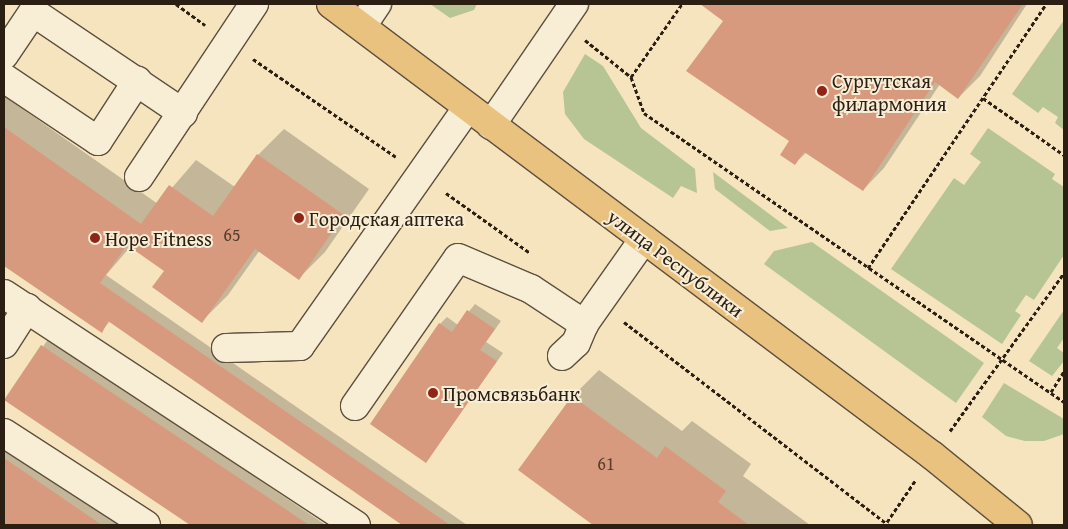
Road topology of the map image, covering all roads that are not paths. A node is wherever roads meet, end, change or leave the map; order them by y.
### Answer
1 (254, 4) edge
2 (331, 4) edge
3 (377, 4) edge
4 (568, 12) edge
5 (362, 26) junction
6 (4, 55) edge
7 (4, 78) edge
8 (137, 81) junction
9 (468, 108) junction
10 (183, 113) junction
11 (491, 125) junction
12 (139, 178) dead end
13 (644, 239) junction
14 (4, 294) edge
15 (27, 308) junction
16 (584, 324) junction
17 (4, 344) edge
18 (226, 348) dead end
19 (562, 356) dead end
20 (355, 406) dead end
21 (4, 434) edge
22 (146, 525) edge
23 (356, 525) edge
24 (1018, 525) edge

1 - 10 street
2 - 5 main road, улица Республики
3 - 5 street
4 - 11 street
5 - 9 main road, улица Республики
6 - 8 street
7 - 8 street
8 - 10 street
9 - 11 main road, улица Республики
9 - 18 street
10 - 12 street
11 - 13 main road, улица Республики
13 - 16 street
13 - 24 main road, улица Республики
14 - 15 street
15 - 17 street
15 - 23 street
16 - 19 street
16 - 20 street
21 - 22 street

